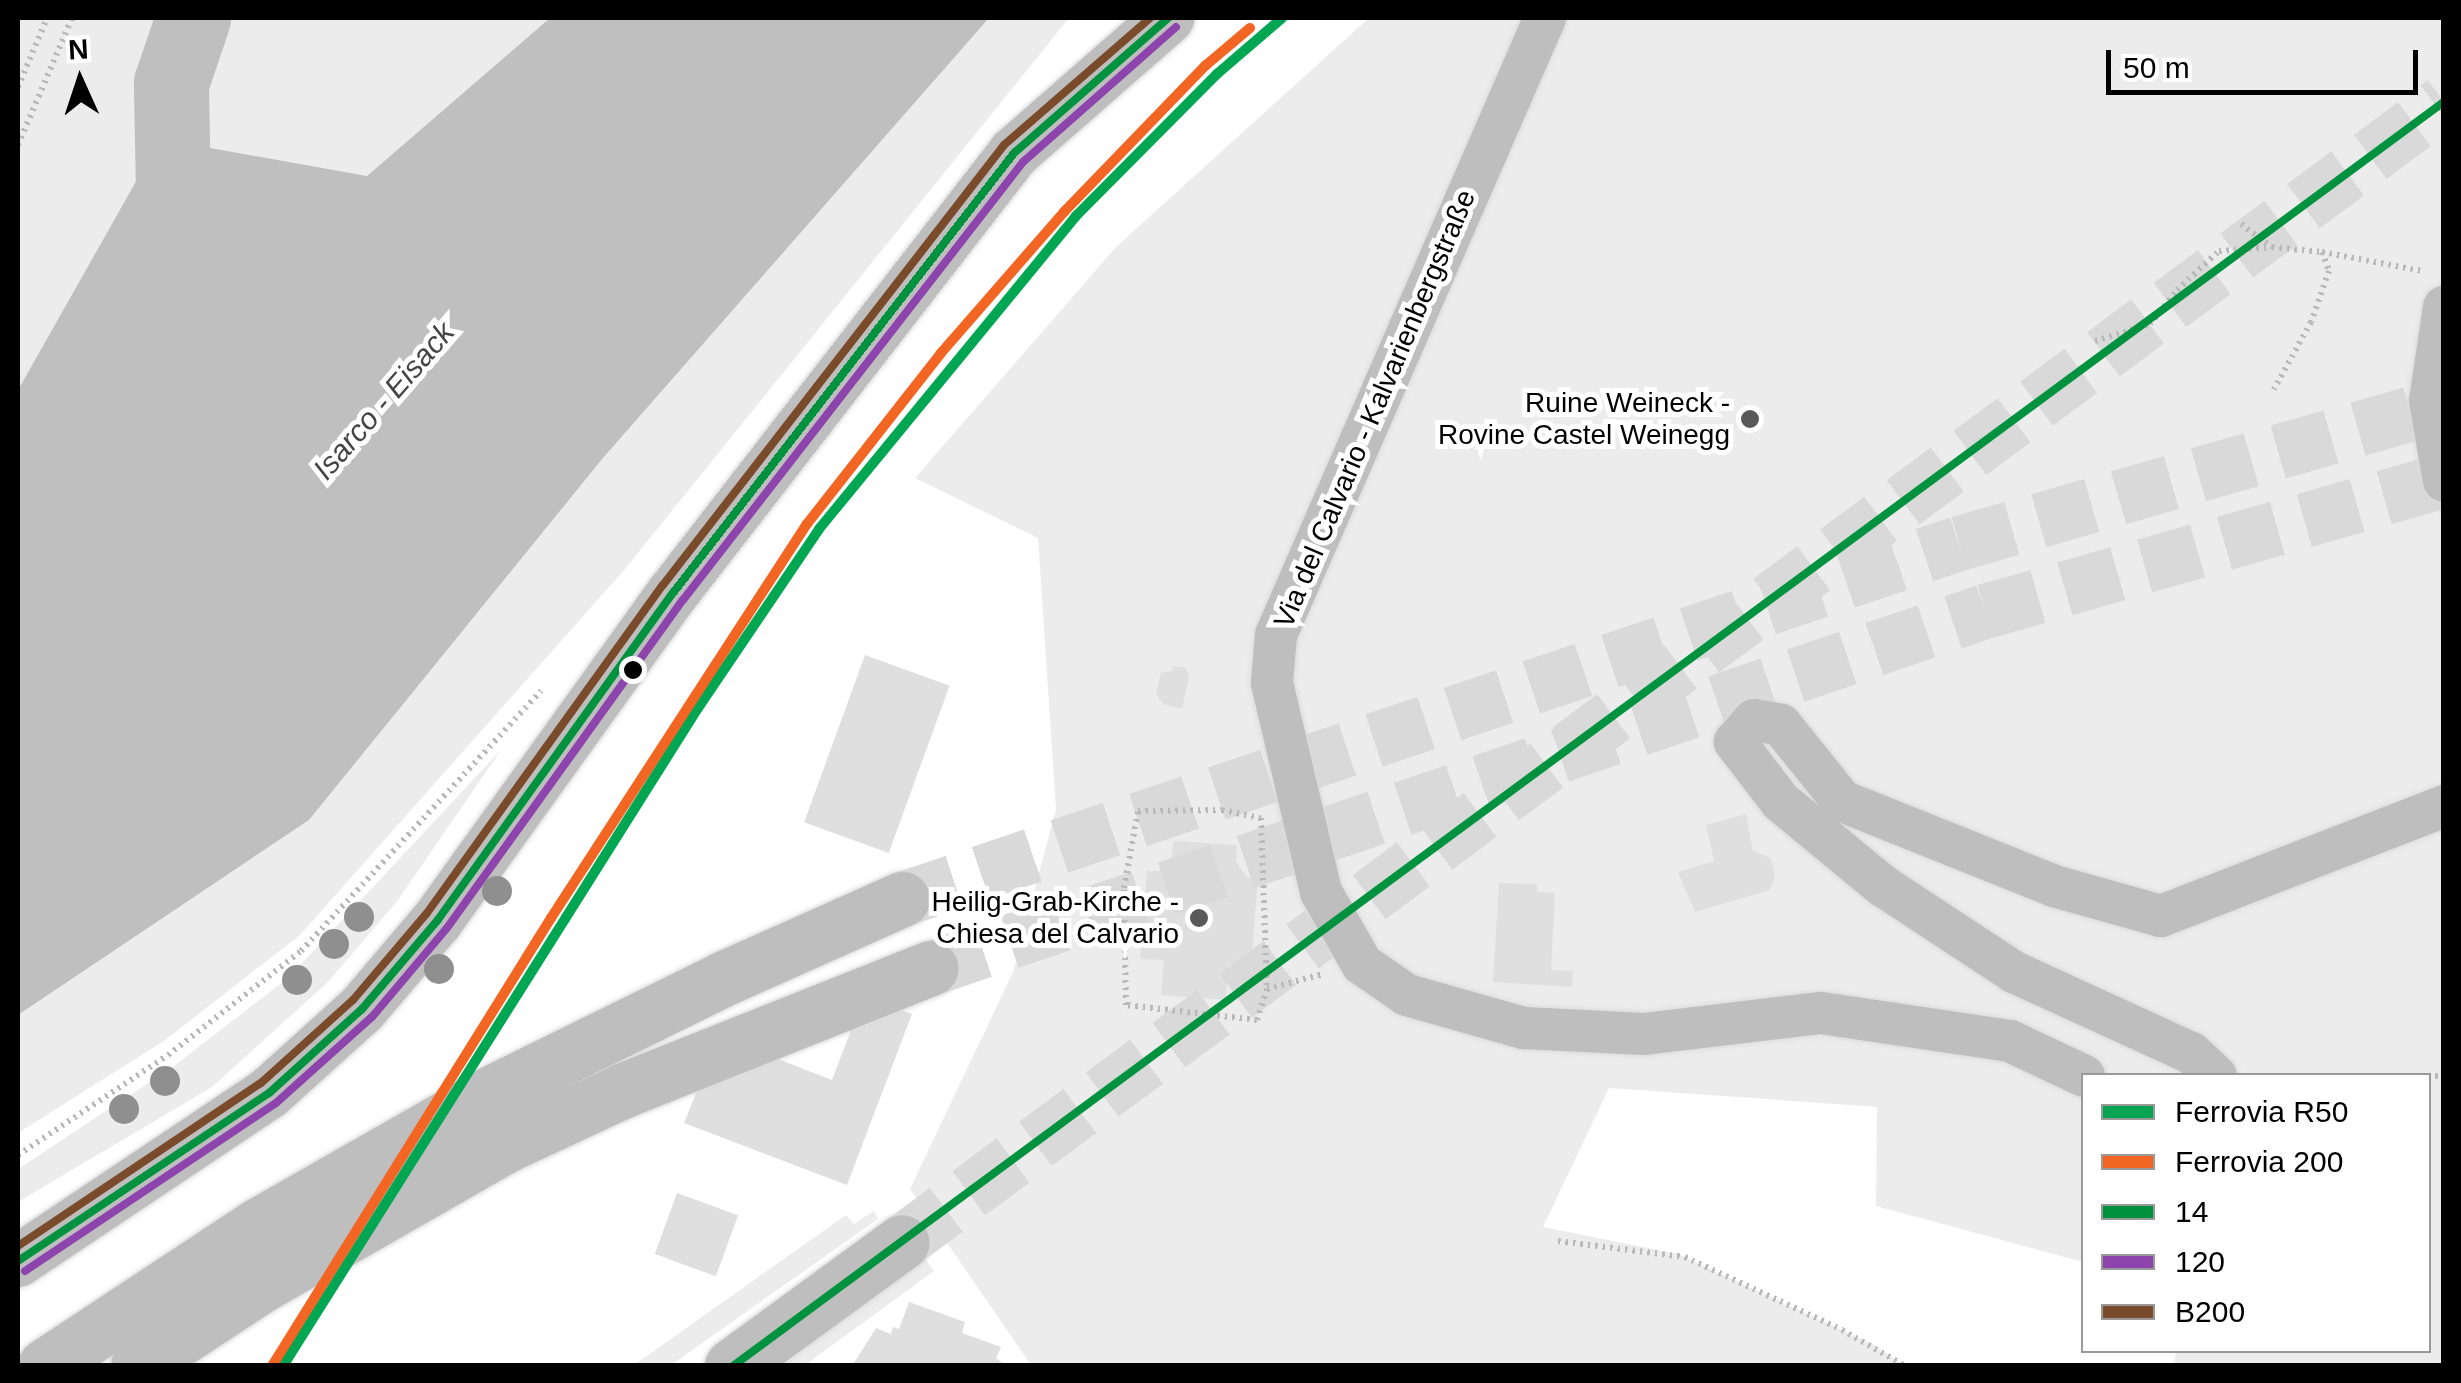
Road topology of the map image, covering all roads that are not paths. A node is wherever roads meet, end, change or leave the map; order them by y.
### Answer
1 (1168, 18) edge
2 (1545, 18) edge
3 (2435, 290) edge
4 (2444, 481) edge
5 (2444, 806) edge
6 (902, 899) tunnel mouth
7 (930, 968) tunnel mouth
8 (2213, 1073) edge
9 (2081, 1075) edge
10 (902, 1242) tunnel mouth
11 (18, 1261) edge
12 (45, 1366) edge
13 (138, 1366) edge
14 (732, 1366) edge

1 - 11 street
2 - 9 street, Via del Calvario - Kalvarienbergstraße
3 - 4 street
5 - 8 street
6 - 12 main road
7 - 13 main road
10 - 14 main road

